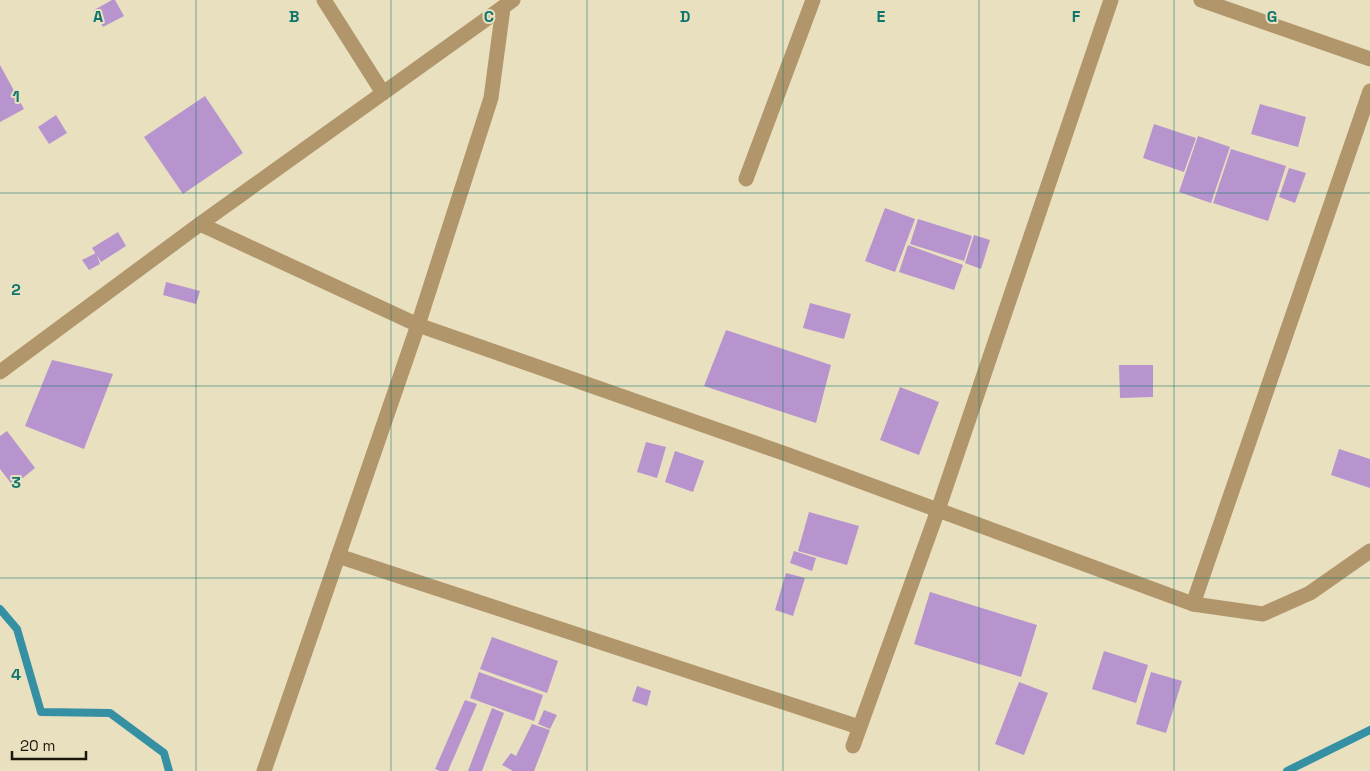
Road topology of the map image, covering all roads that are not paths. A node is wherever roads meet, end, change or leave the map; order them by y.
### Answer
1 (324, 0) edge
2 (813, 0) edge
3 (1111, 0) edge
4 (1201, 0) edge
5 (508, 4) edge
6 (1370, 59) edge
7 (1370, 91) edge
8 (383, 94) junction
9 (746, 179) dead end
10 (200, 224) junction
11 (418, 325) junction
12 (0, 372) edge
13 (938, 510) junction
14 (1370, 551) edge
15 (338, 556) junction
16 (1193, 604) junction
17 (859, 727) junction
18 (852, 746) dead end
19 (264, 771) edge

1 - 8 street
2 - 9 street
3 - 13 street
4 - 6 street
5 - 8 street
5 - 11 street
7 - 16 street
8 - 10 street
10 - 11 street
10 - 12 street
11 - 13 street
11 - 15 street
13 - 16 street
13 - 17 street
14 - 16 street
15 - 17 street
15 - 19 street
17 - 18 street

